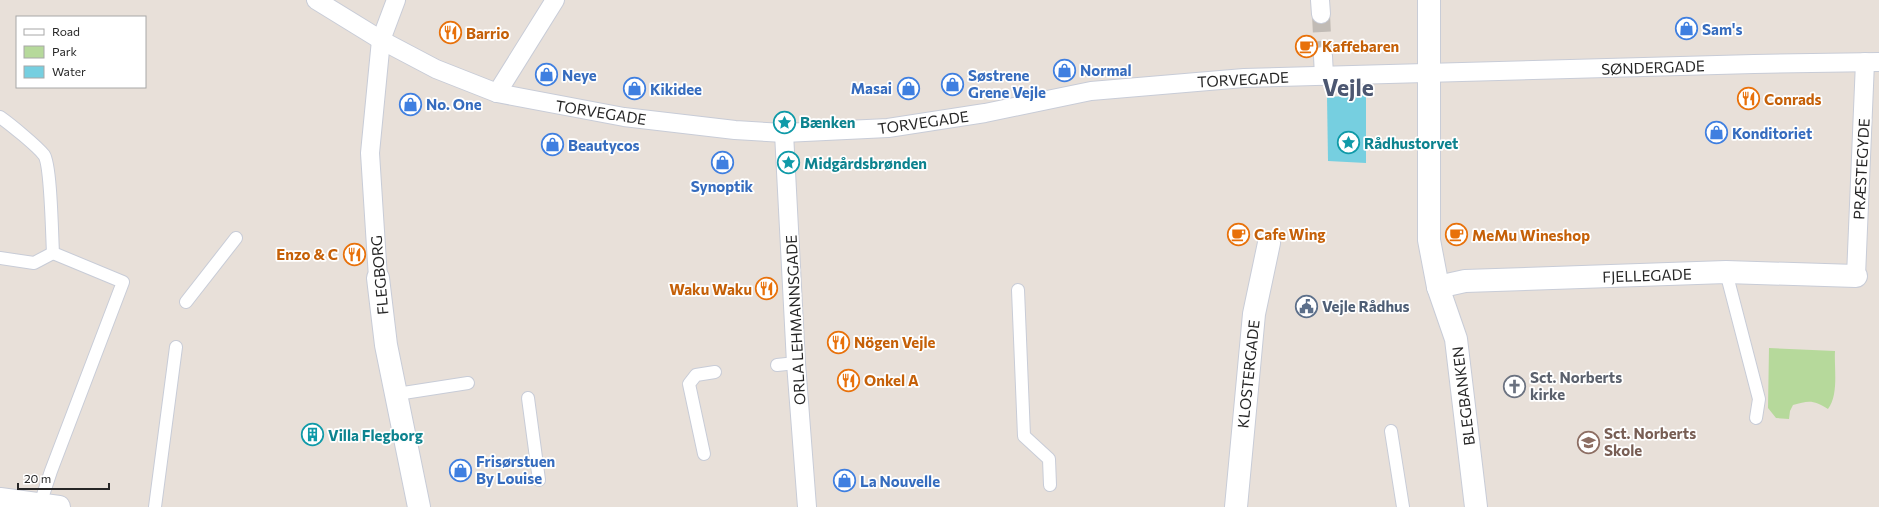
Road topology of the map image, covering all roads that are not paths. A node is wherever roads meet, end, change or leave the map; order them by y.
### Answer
1 (316, 0) edge
2 (396, 0) edge
3 (554, 0) edge
4 (1429, 0) edge
5 (381, 40) junction
6 (1323, 56) tunnel mouth
7 (1872, 62) edge
8 (1428, 74) junction
9 (1324, 76) junction
10 (498, 93) junction
11 (0, 116) edge
12 (784, 134) junction
13 (236, 238) dead end
14 (1269, 243) dead end
15 (53, 253) junction
16 (0, 258) edge
17 (1726, 272) junction
18 (1860, 276) joint
19 (378, 278) joint
20 (1438, 288) junction
21 (1018, 290) dead end
22 (186, 302) dead end
23 (176, 347) dead end
24 (796, 363) junction
25 (777, 365) dead end
26 (715, 372) dead end
27 (468, 383) dead end
28 (397, 394) junction
29 (528, 398) dead end
30 (1756, 418) dead end
31 (1391, 431) dead end
32 (704, 454) dead end
33 (539, 480) dead end
34 (1050, 485) dead end
35 (0, 498) edge
36 (50, 506) edge
37 (154, 507) edge
38 (419, 507) edge
39 (807, 507) edge
40 (1236, 507) edge
41 (1404, 507) edge
42 (1476, 507) edge

1 - 5 street, TORVEGADE
2 - 5 street, FLEGBORG
3 - 10 street
4 - 8 street
5 - 10 street, TORVEGADE
5 - 19 street, FLEGBORG
6 - 9 street
7 - 8 street, SØNDERGADE
7 - 18 street, PRÆSTEGYDE
8 - 9 street, TORVEGADE
8 - 20 street
9 - 12 street, TORVEGADE
10 - 12 street, TORVEGADE
11 - 15 lane
12 - 24 street, ORLA LEHMANNSGADE
13 - 22 lane
14 - 40 street, KLOSTERGADE
15 - 16 lane
15 - 36 lane
17 - 18 street, FJELLEGADE
17 - 20 street, FJELLEGADE
17 - 30 lane
19 - 28 street, FLEGBORG
20 - 42 street, BLEGBANKEN
21 - 34 lane
23 - 37 lane
24 - 25 lane
24 - 39 street, ORLA LEHMANNSGADE
26 - 32 lane
27 - 28 lane
28 - 38 street, FLEGBORG
29 - 33 lane
31 - 41 lane
35 - 36 street

